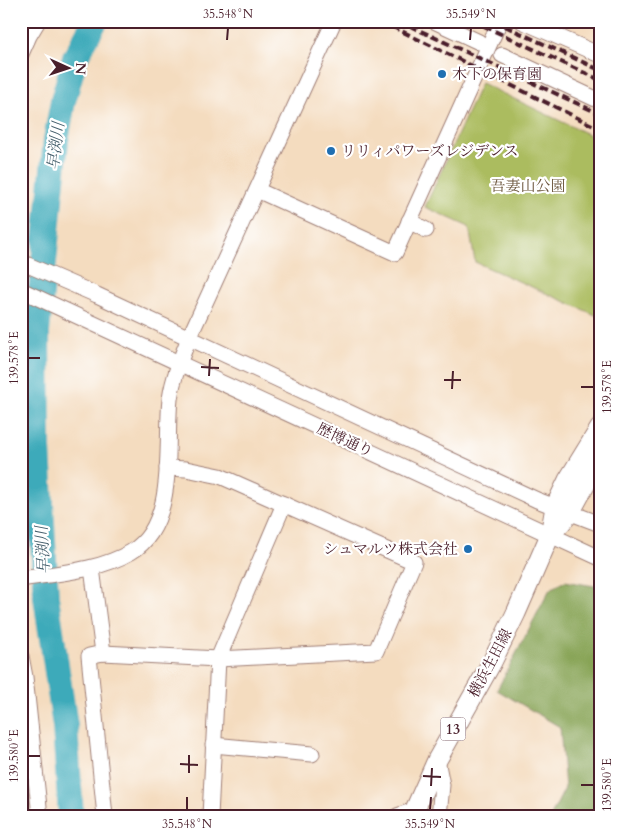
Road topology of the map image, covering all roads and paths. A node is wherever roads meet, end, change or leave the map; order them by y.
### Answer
1 (38, 21) edge
2 (334, 21) edge
3 (434, 21) edge
4 (500, 21) edge
5 (522, 21) edge
6 (479, 42) dead end
7 (21, 54) edge
8 (600, 55) edge
9 (502, 56) dead end
10 (600, 101) edge
11 (257, 190) junction
12 (409, 222) junction
13 (426, 230) dead end
14 (21, 262) edge
15 (21, 290) edge
16 (189, 338) junction
17 (179, 363) junction
18 (600, 428) edge
19 (600, 458) edge
20 (166, 468) junction
21 (284, 504) junction
22 (562, 510) junction
23 (600, 524) edge
24 (550, 534) junction
25 (600, 558) edge
26 (92, 568) junction
27 (21, 579) edge
28 (103, 653) junction
29 (21, 658) edge
30 (218, 659) junction
31 (213, 745) junction
32 (312, 754) dead end
33 (437, 760) junction
34 (408, 814) edge
35 (40, 816) edge
36 (105, 816) edge
37 (210, 816) edge
38 (439, 816) edge

1 - 7 street
2 - 11 street
3 - 6 street
4 - 12 street
5 - 8 street
9 - 10 street
11 - 12 street
11 - 16 street
12 - 13 street
14 - 16 street, 歴博通り
15 - 17 street, 歴博通り
16 - 17 street
16 - 22 street, 歴博通り
17 - 20 street
17 - 24 street, 歴博通り
18 - 22 main road, 横浜生田線 / 13
19 - 22 main road, 横浜生田線 / 13
20 - 21 street
20 - 26 street
21 - 30 street
21 - 30 street
22 - 23 street, 歴博通り
22 - 24 main road, 横浜生田線 / 13
24 - 25 street, 歴博通り
24 - 33 main road, 横浜生田線 / 13
26 - 27 street
26 - 28 street
28 - 30 street
28 - 36 street
29 - 35 street
30 - 31 street
31 - 32 street
31 - 37 street
33 - 34 main road, 横浜生田線 / 13
33 - 38 street

